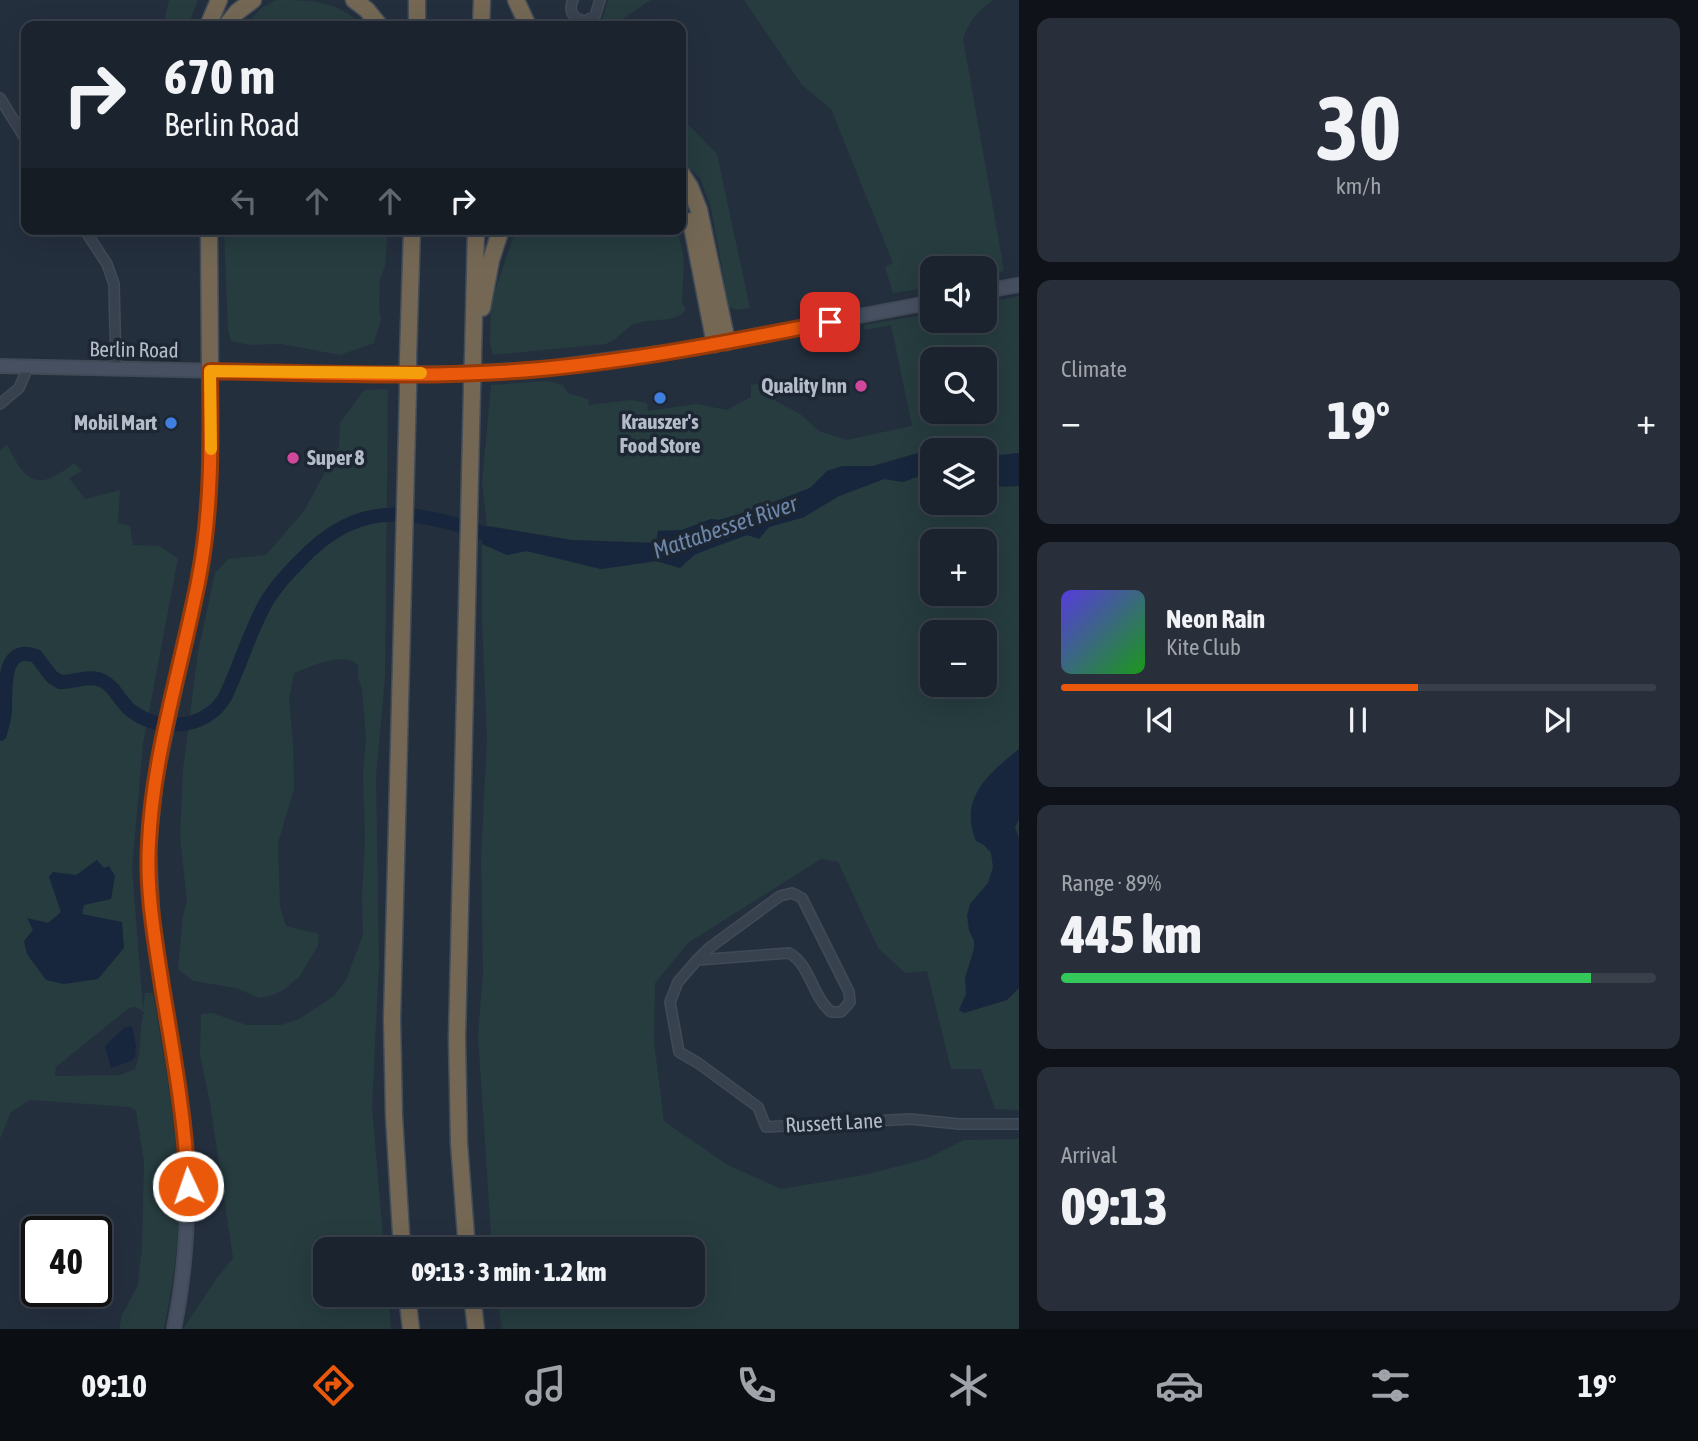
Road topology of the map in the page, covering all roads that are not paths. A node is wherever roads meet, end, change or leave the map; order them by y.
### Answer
1 (219, 0) edge
2 (253, 0) edge
3 (354, 0) edge
4 (417, 0) edge
5 (482, 0) edge
6 (516, 0) edge
7 (573, 0) edge
8 (600, 0) edge
9 (210, 21) edge
10 (230, 21) edge
11 (376, 21) edge
12 (416, 21) edge
13 (481, 21) edge
14 (526, 21) edge
15 (0, 98) edge
16 (21, 132) edge
17 (686, 181) edge
18 (686, 206) edge
19 (88, 235) edge
20 (209, 235) edge
21 (404, 235) edge
22 (412, 235) edge
23 (476, 235) edge
24 (500, 235) edge
25 (1019, 285) edge
26 (997, 289) edge
27 (410, 290) junction
28 (920, 305) edge
29 (721, 343) junction
30 (473, 352) junction
31 (0, 366) edge
32 (28, 367) junction
33 (116, 369) junction
34 (210, 371) junction
35 (0, 404) edge
36 (698, 960) junction
37 (1019, 1124) edge
38 (401, 1237) edge
39 (466, 1237) edge
40 (408, 1307) edge
41 (474, 1307) edge
42 (174, 1329) edge
43 (411, 1329) edge
44 (477, 1329) edge

1 - 9 highway
2 - 10 highway
3 - 11 highway
4 - 12 highway
5 - 13 highway
6 - 14 highway
7 - 8 street
15 - 16 street
17 - 29 highway
18 - 29 highway
19 - 33 street
20 - 34 highway
21 - 27 highway
22 - 27 highway
23 - 30 highway
24 - 30 highway
25 - 26 street
27 - 38 highway, bridge
28 - 29 street, Berlin Road
29 - 34 street, Berlin Road
30 - 39 highway, bridge
31 - 32 street, Berlin Road
32 - 33 street, Berlin Road
32 - 35 street
33 - 34 street, Berlin Road
34 - 42 street
36 - 36 street, Russett Lane
36 - 37 street, Russett Lane
40 - 43 highway
41 - 44 highway

